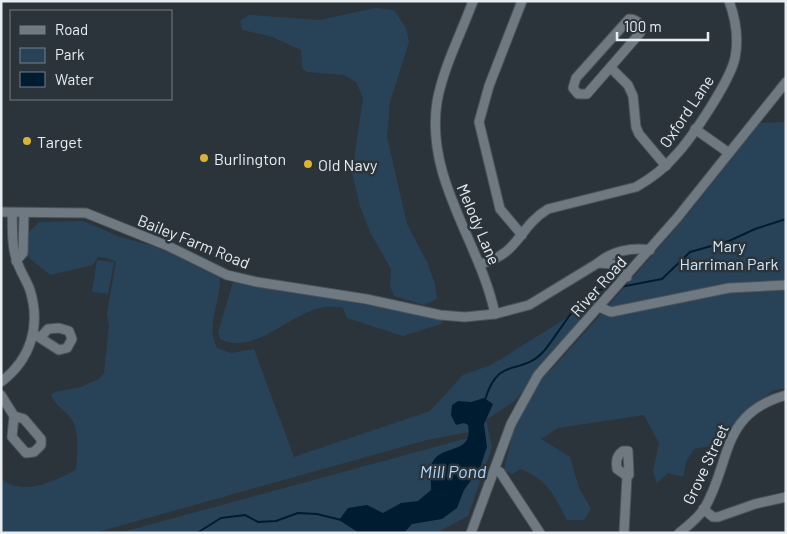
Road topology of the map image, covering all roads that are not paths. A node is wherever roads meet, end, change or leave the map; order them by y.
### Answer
1 (473, 1) edge
2 (522, 1) edge
3 (728, 1) edge
4 (611, 68) junction
5 (786, 82) edge
6 (695, 129) junction
7 (729, 153) junction
8 (666, 166) junction
9 (1, 212) edge
10 (12, 213) junction
11 (24, 213) junction
12 (522, 235) junction
13 (650, 250) junction
14 (16, 262) junction
15 (598, 263) junction
16 (480, 264) junction
17 (627, 277) junction
18 (786, 285) edge
19 (602, 304) junction
20 (495, 314) junction
21 (1, 382) edge
22 (1, 395) edge
23 (786, 395) edge
24 (14, 416) dead end
25 (495, 470) junction
26 (627, 476) dead end
27 (786, 497) edge
28 (703, 510) junction
29 (470, 533) edge
30 (540, 533) edge
31 (624, 533) edge
32 (679, 533) edge

1 - 16 street, Melody Lane
2 - 12 street
3 - 6 street, Oxford Lane
4 - 4 street
4 - 8 street
5 - 7 street, River Road
6 - 7 street
6 - 8 street, Oxford Lane
7 - 13 street, River Road
8 - 12 street, Oxford Lane
9 - 10 street, Bailey Farm Road
10 - 11 street, Bailey Farm Road
10 - 14 street
11 - 14 street
11 - 20 street, Bailey Farm Road
12 - 16 street, Oxford Lane
13 - 15 street
13 - 17 street, River Road
14 - 21 street
15 - 17 street
15 - 20 street
16 - 20 street, Melody Lane
17 - 19 street, River Road
18 - 19 street
19 - 25 street, River Road
22 - 24 street
23 - 28 street, Grove Street
25 - 29 street, River Road
25 - 30 street
26 - 31 street
27 - 28 street
28 - 32 street, Grove Street

